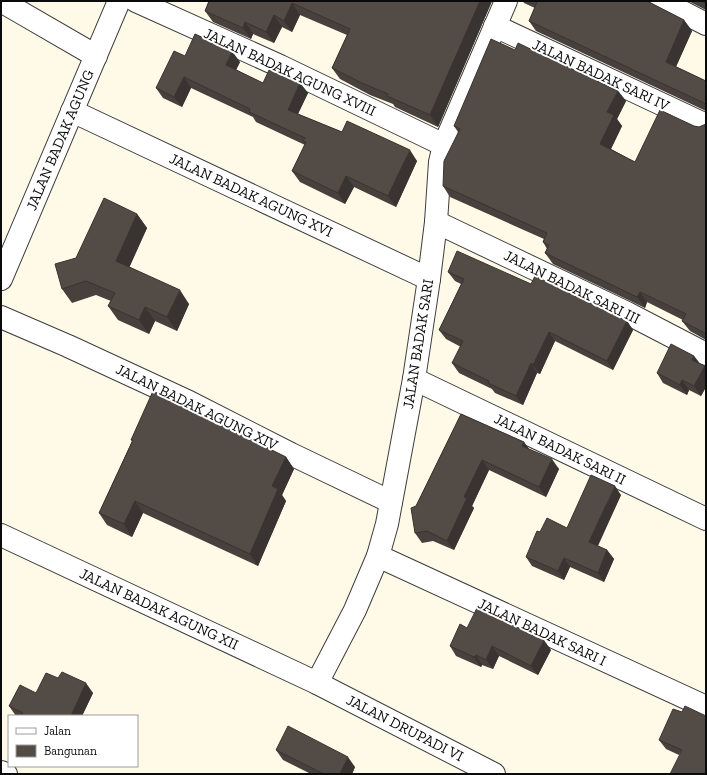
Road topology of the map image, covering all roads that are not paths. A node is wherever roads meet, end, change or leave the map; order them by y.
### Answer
1 (1, 1) edge
2 (120, 1) edge
3 (136, 1) edge
4 (506, 1) edge
5 (661, 1) edge
6 (706, 24) edge
7 (495, 26) junction
8 (96, 56) junction
9 (72, 111) junction
10 (706, 125) edge
11 (444, 145) junction
12 (436, 222) junction
13 (2, 273) edge
14 (429, 279) junction
15 (1, 317) edge
16 (706, 354) edge
17 (414, 379) junction
18 (391, 502) junction
19 (706, 519) edge
20 (1, 535) edge
21 (378, 556) junction
22 (316, 682) junction
23 (706, 707) edge
24 (1, 772) edge
25 (6, 774) edge
26 (494, 774) edge

1 - 8 street
2 - 8 street, JALAN BADAK AGUNG
3 - 11 street, JALAN BADAK AGUNG XVIII
4 - 7 street, JALAN BADAK SARI
5 - 6 street
7 - 10 street, JALAN BADAK SARI IV
7 - 11 street, JALAN BADAK SARI
8 - 9 street, JALAN BADAK AGUNG
9 - 13 street, JALAN BADAK AGUNG
9 - 14 street, JALAN BADAK AGUNG XVI
11 - 12 street, JALAN BADAK SARI
12 - 14 street, JALAN BADAK SARI
12 - 16 street, JALAN BADAK SARI III
14 - 17 street, JALAN BADAK SARI
15 - 18 street, JALAN BADAK AGUNG XIV
17 - 18 street, JALAN BADAK SARI
17 - 19 street, JALAN BADAK SARI II
18 - 21 street, JALAN BADAK SARI
20 - 22 street, JALAN BADAK AGUNG XII
21 - 22 street, JALAN BADAK SARI
21 - 23 street, JALAN BADAK SARI I
22 - 26 street, JALAN DRUPADI VI
24 - 25 street

